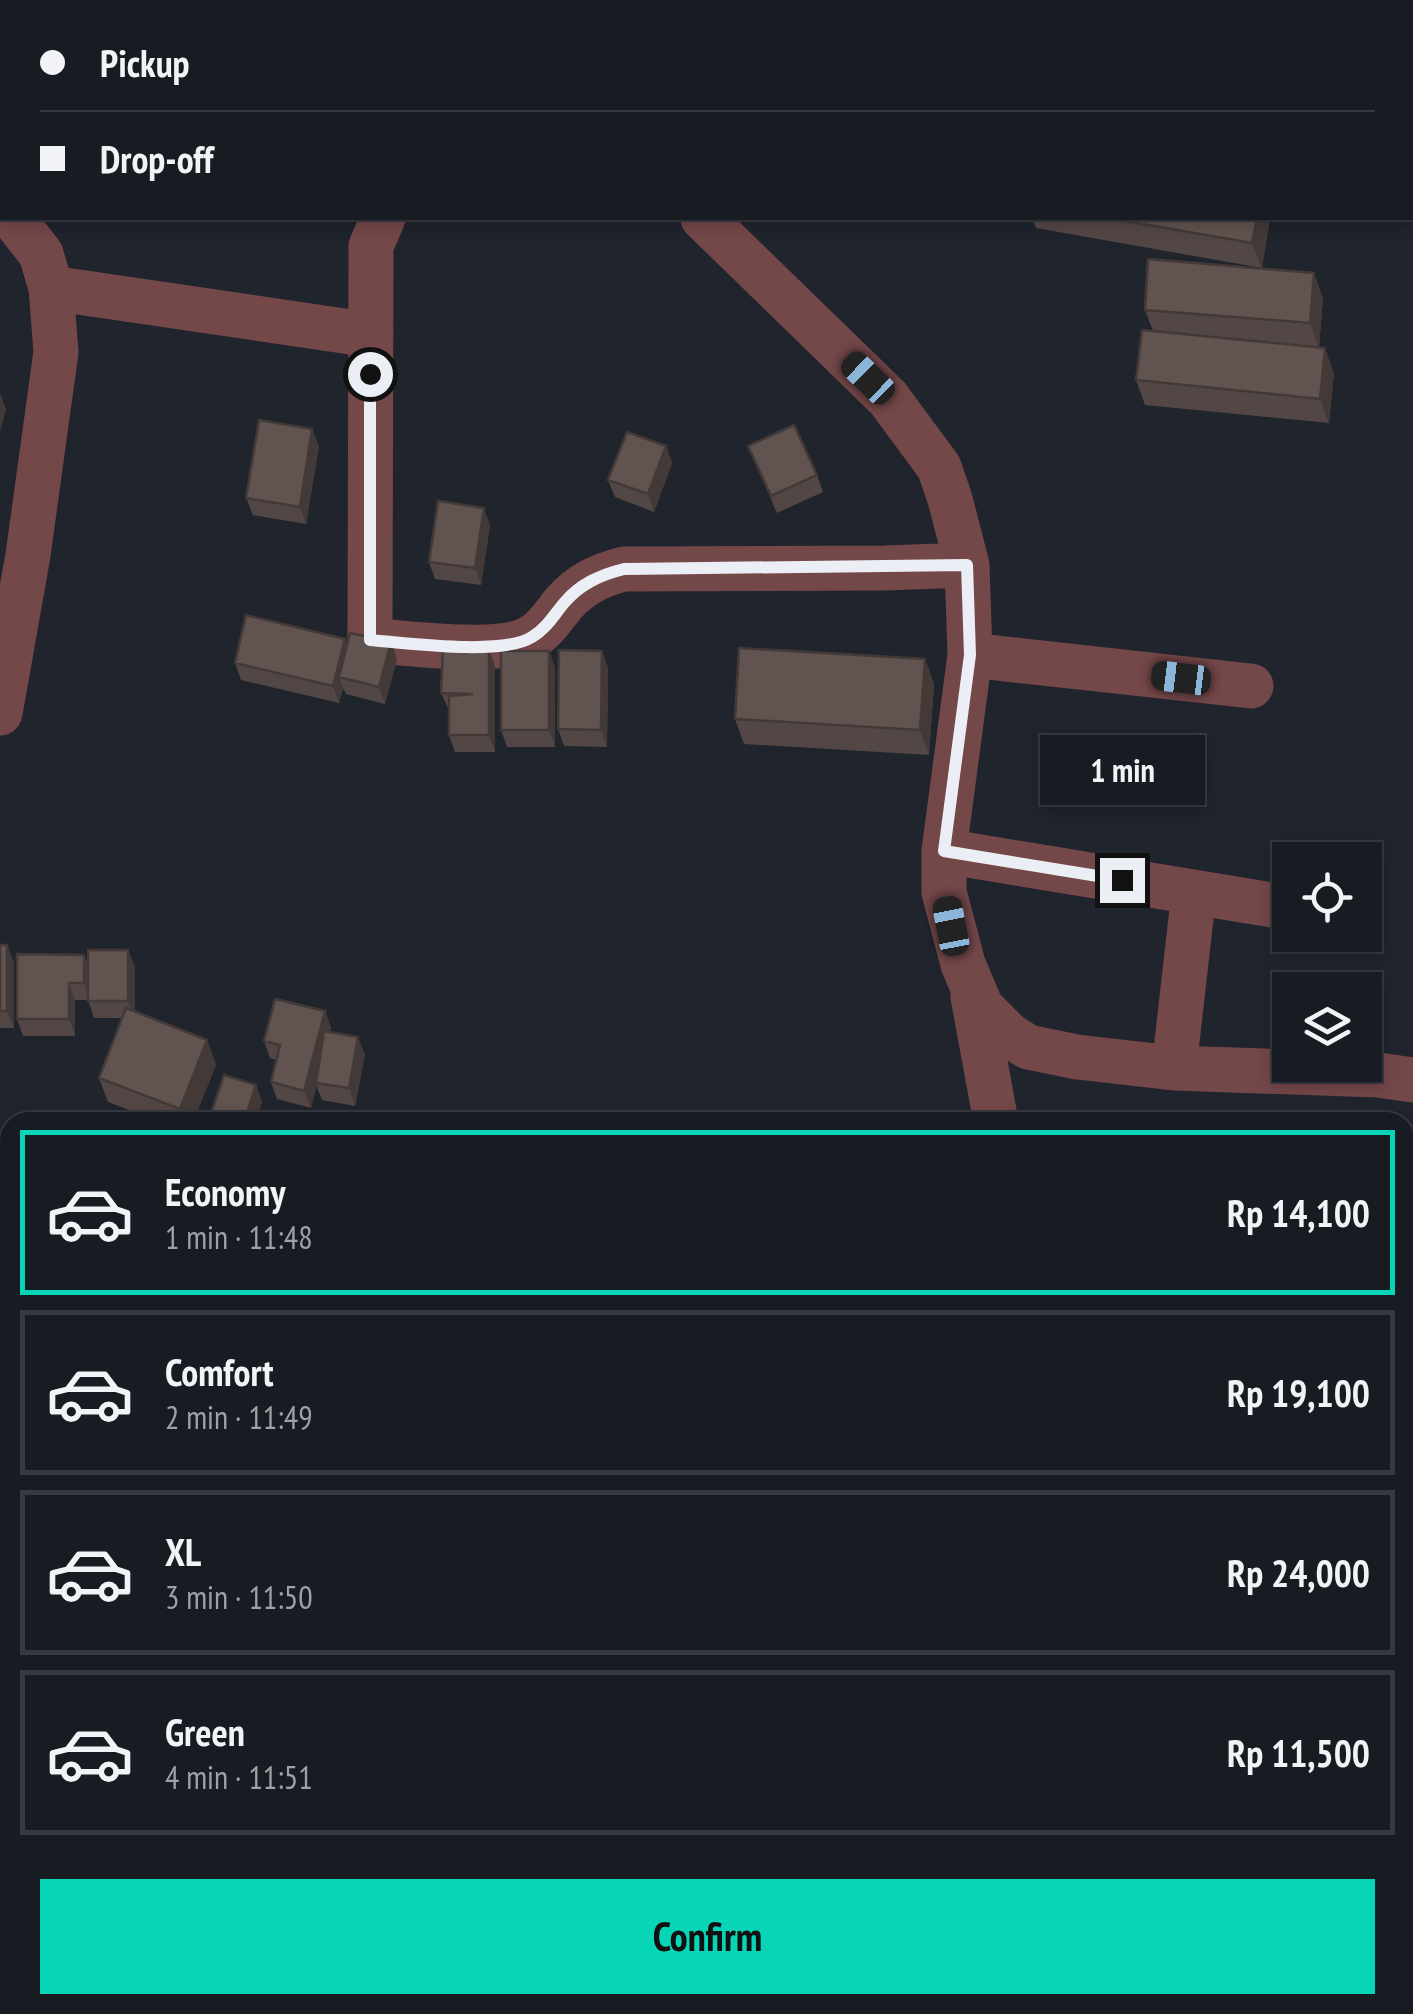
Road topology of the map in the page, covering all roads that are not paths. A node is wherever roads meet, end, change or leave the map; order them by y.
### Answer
1 (15, 220) edge
2 (382, 220) edge
3 (705, 220) edge
4 (52, 288) junction
5 (370, 336) junction
6 (967, 565) junction
7 (970, 655) junction
8 (1251, 686) dead end
9 (0, 712) edge
10 (944, 851) junction
11 (1194, 892) junction
12 (1272, 905) edge
13 (971, 988) junction
14 (1174, 1068) junction
15 (1413, 1080) edge
16 (994, 1112) edge

1 - 4 street
2 - 5 street
3 - 6 street
4 - 5 street
4 - 9 street
5 - 6 street
6 - 7 street
7 - 8 street
7 - 10 street
10 - 11 street
10 - 13 street
11 - 12 street
11 - 14 street
13 - 14 street
13 - 16 street
14 - 15 street

